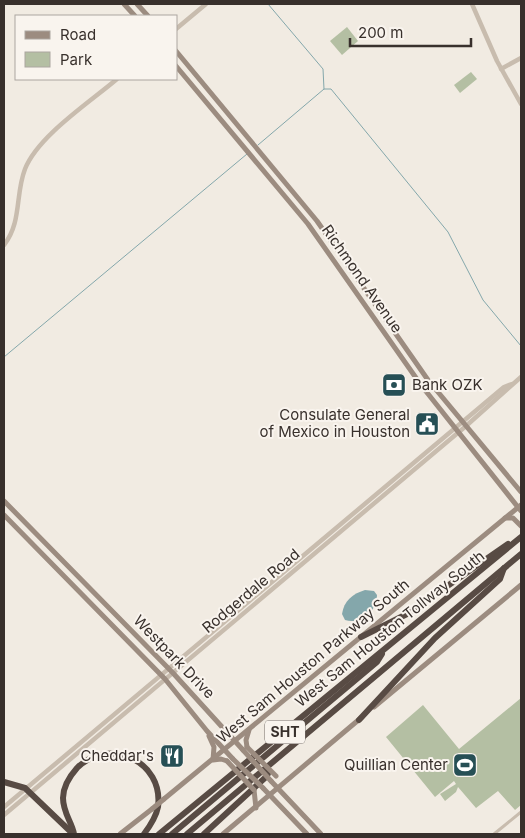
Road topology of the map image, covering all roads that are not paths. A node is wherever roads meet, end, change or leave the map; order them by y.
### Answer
1 (124, 4) edge
2 (137, 4) edge
3 (206, 4) edge
4 (472, 4) edge
5 (134, 15) edge
6 (147, 15) edge
7 (178, 27) edge
8 (178, 53) edge
9 (521, 58) edge
10 (178, 68) edge
11 (501, 69) junction
12 (116, 80) edge
13 (204, 84) junction
14 (197, 91) junction
15 (521, 104) edge
16 (283, 178) junction
17 (275, 185) junction
18 (318, 221) junction
19 (308, 224) junction
20 (4, 245) edge
21 (358, 277) junction
22 (350, 283) junction
23 (393, 329) junction
24 (385, 334) junction
25 (521, 377) edge
26 (428, 380) junction
27 (512, 384) junction
28 (421, 385) junction
29 (462, 421) junction
30 (466, 426) junction
31 (455, 427) junction
32 (459, 432) junction
33 (409, 464) junction
34 (412, 472) junction
35 (521, 492) edge
36 (4, 501) edge
37 (520, 507) edge
38 (357, 510) junction
39 (4, 515) edge
40 (361, 515) junction
41 (505, 518) junction
42 (521, 526) edge
43 (520, 537) edge
44 (318, 543) junction
45 (322, 548) junction
46 (521, 554) edge
47 (504, 568) junction
48 (270, 582) junction
49 (521, 585) edge
50 (274, 588) junction
51 (226, 619) junction
52 (231, 624) junction
53 (361, 637) junction
54 (386, 649) junction
55 (168, 668) junction
56 (173, 673) junction
57 (160, 674) junction
58 (165, 680) junction
59 (359, 720) junction
60 (250, 730) junction
61 (207, 731) junction
62 (235, 742) junction
63 (74, 746) junction
64 (245, 749) junction
65 (225, 750) junction
66 (78, 752) junction
67 (213, 760) junction
68 (271, 765) junction
69 (290, 778) junction
70 (4, 782) edge
71 (278, 789) junction
72 (28, 790) junction
73 (270, 796) junction
74 (4, 807) edge
75 (256, 808) junction
76 (521, 812) edge
77 (4, 815) edge
78 (74, 834) edge
79 (120, 834) edge
80 (144, 834) edge
81 (159, 834) edge
82 (172, 834) edge
83 (187, 834) edge
84 (204, 834) edge
85 (222, 834) edge
86 (307, 834) edge
87 (322, 834) edge
88 (494, 834) edge

1 - 5 main road
2 - 6 main road
3 - 7 street
4 - 11 street
8 - 13 main road, Richmond Avenue
9 - 11 street
10 - 14 main road, Richmond Avenue
11 - 15 street
12 - 20 street
13 - 14 main road
13 - 16 main road, Richmond Avenue
14 - 17 main road, Richmond Avenue
16 - 17 main road
16 - 18 main road, Richmond Avenue
17 - 19 main road, Richmond Avenue
18 - 19 main road
18 - 21 main road, Richmond Avenue
19 - 22 main road, Richmond Avenue
21 - 22 main road
21 - 23 main road, Richmond Avenue
22 - 24 main road, Richmond Avenue
23 - 24 main road
23 - 26 main road, Richmond Avenue
24 - 28 main road, Richmond Avenue
25 - 27 street, Rodgerdale Road
26 - 28 main road
26 - 29 main road, Richmond Avenue
27 - 29 street, Rodgerdale Road
27 - 30 street, Rodgerdale Road
28 - 31 main road, Richmond Avenue
29 - 30 main road, Richmond Avenue
29 - 31 street, Rodgerdale Road
30 - 32 street, Rodgerdale Road
30 - 35 main road, Richmond Avenue
31 - 32 main road, Richmond Avenue
31 - 33 street, Rodgerdale Road
32 - 34 street, Rodgerdale Road
32 - 37 main road, Richmond Avenue
33 - 34 street
33 - 38 street, Rodgerdale Road
34 - 40 street, Rodgerdale Road
36 - 55 main road, Westpark Drive
37 - 41 main road, West Sam Houston Parkway South
38 - 40 street
38 - 44 street, Rodgerdale Road
39 - 57 main road, Westpark Drive
40 - 45 street, Rodgerdale Road
41 - 42 main road
41 - 53 main road, West Sam Houston Parkway South
43 - 53 highway
43 - 54 highway, West Sam Houston Tollway South / SHT
44 - 45 street
44 - 48 street, Rodgerdale Road
45 - 50 street, Rodgerdale Road
46 - 47 highway, West Sam Houston Tollway South / SHT
47 - 59 highway
47 - 68 highway, West Sam Houston Tollway South / SHT
48 - 50 street
48 - 51 street, Rodgerdale Road
49 - 59 main road
50 - 52 street, Rodgerdale Road
51 - 52 street
51 - 55 street, Rodgerdale Road
52 - 56 street, Rodgerdale Road
53 - 60 main road, West Sam Houston Parkway South
54 - 81 highway, West Sam Houston Tollway South / SHT
54 - 82 highway
55 - 56 main road, Westpark Drive
55 - 57 street, Rodgerdale Road
56 - 58 street, Rodgerdale Road
56 - 62 main road, Westpark Drive
57 - 58 main road, Westpark Drive
57 - 63 street, Rodgerdale Road
58 - 61 main road, Westpark Drive
58 - 66 street, Rodgerdale Road
59 - 69 main road
60 - 62 main road, West Sam Houston Parkway South
60 - 64 main road
61 - 65 main road, Westpark Drive
61 - 67 main road
62 - 64 main road, Westpark Drive
62 - 65 main road, West Sam Houston Parkway South
63 - 66 street
63 - 72 street, Rodgerdale Road
64 - 69 main road, bridge
64 - 71 main road, Westpark Drive, bridge
65 - 67 main road, West Sam Houston Parkway South
65 - 73 main road, Westpark Drive, bridge
66 - 72 street, Rodgerdale Road
67 - 75 main road, bridge
67 - 79 main road, West Sam Houston Parkway South, bridge
68 - 83 highway, West Sam Houston Tollway South / SHT
68 - 84 highway
69 - 71 main road
70 - 72 highway
71 - 73 main road
71 - 87 main road, Westpark Drive
72 - 74 street, Rodgerdale Road
72 - 77 street, Rodgerdale Road
72 - 78 highway
73 - 75 main road
73 - 86 main road, Westpark Drive
75 - 85 main road
76 - 88 street
78 - 80 highway

